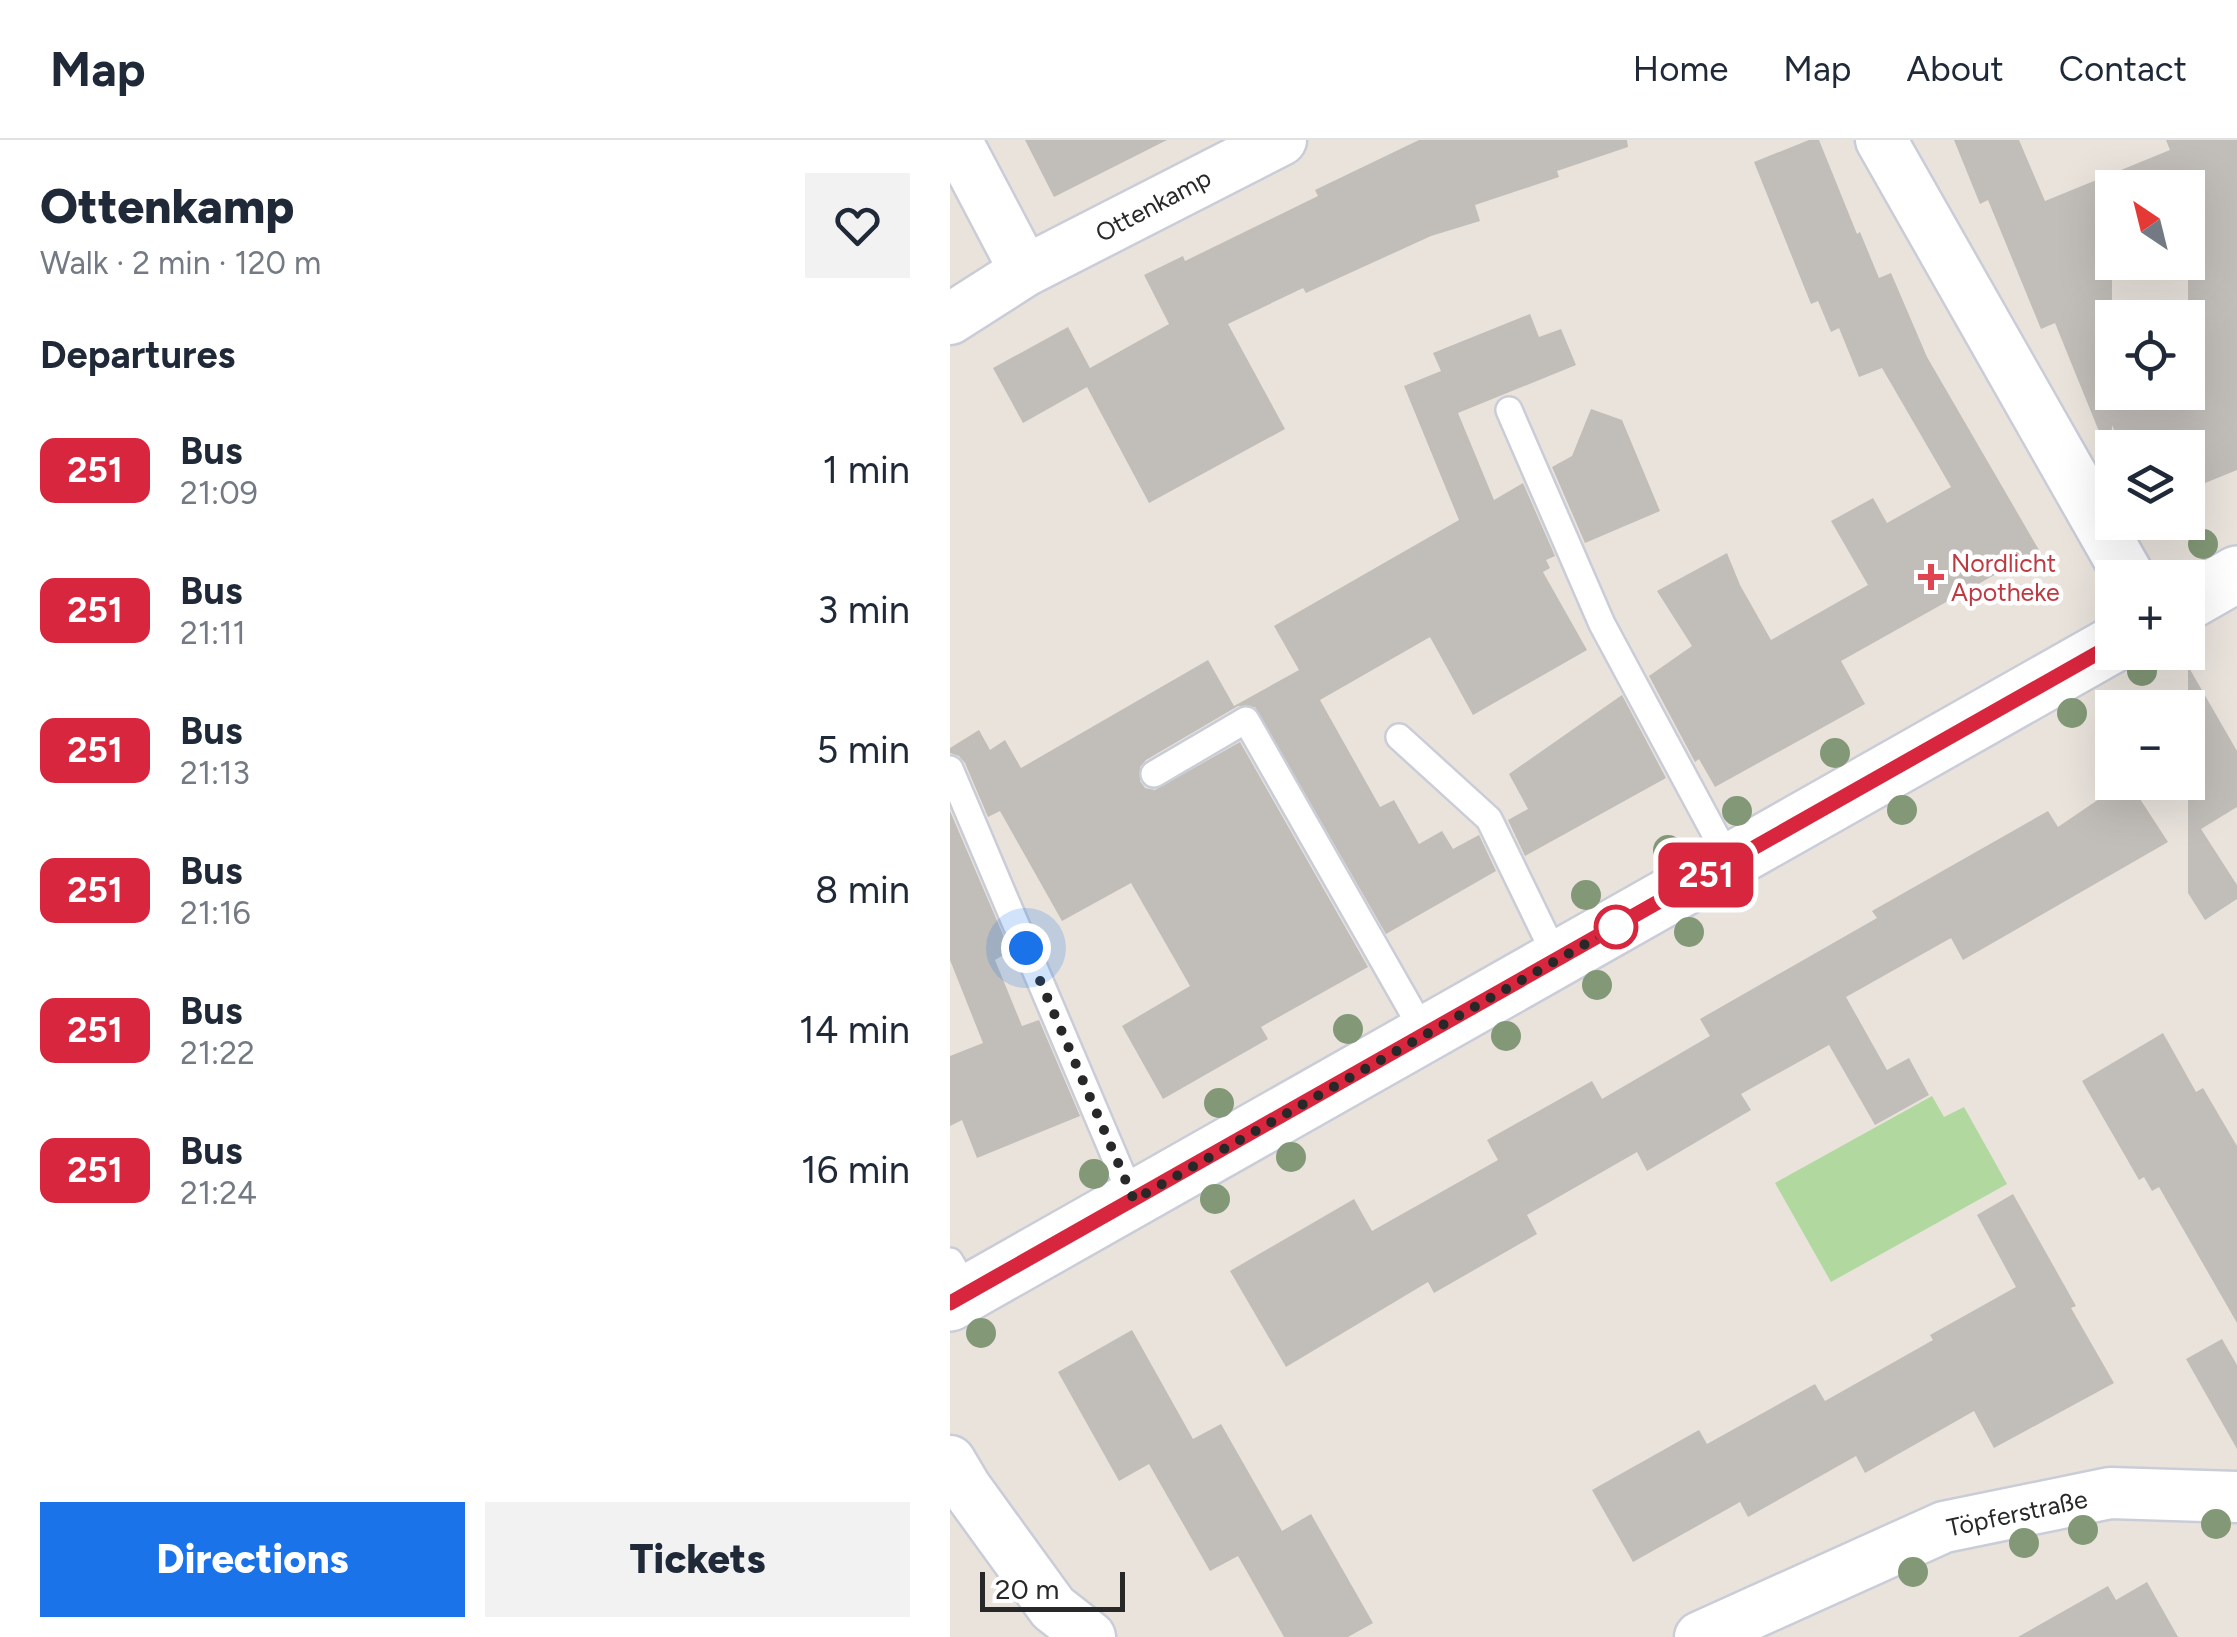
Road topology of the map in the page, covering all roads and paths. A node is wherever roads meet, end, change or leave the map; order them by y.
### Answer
1 (956, 140) edge
2 (1280, 140) edge
3 (1881, 140) edge
4 (1026, 271) junction
5 (950, 318) edge
6 (1509, 410) dead end
7 (2120, 560) edge
8 (2237, 574) edge
9 (2205, 592) edge
10 (2095, 654) edge
11 (1399, 736) dead end
12 (950, 769) edge
13 (1154, 774) dead end
14 (1730, 862) junction
15 (1557, 959) junction
16 (1426, 1034) junction
17 (1134, 1200) junction
18 (956, 1286) edge
19 (950, 1461) edge
20 (2237, 1497) edge
21 (1090, 1637) edge
22 (1700, 1637) edge

1 - 4 street
2 - 4 street, Ottenkamp
3 - 7 street
4 - 5 street, Ottenkamp
6 - 14 lane
8 - 9 street
10 - 14 street
11 - 15 lane
12 - 17 lane
13 - 16 lane
14 - 15 street
15 - 16 street
16 - 17 street
17 - 18 street
19 - 21 street
20 - 22 street, Töpferstraße

